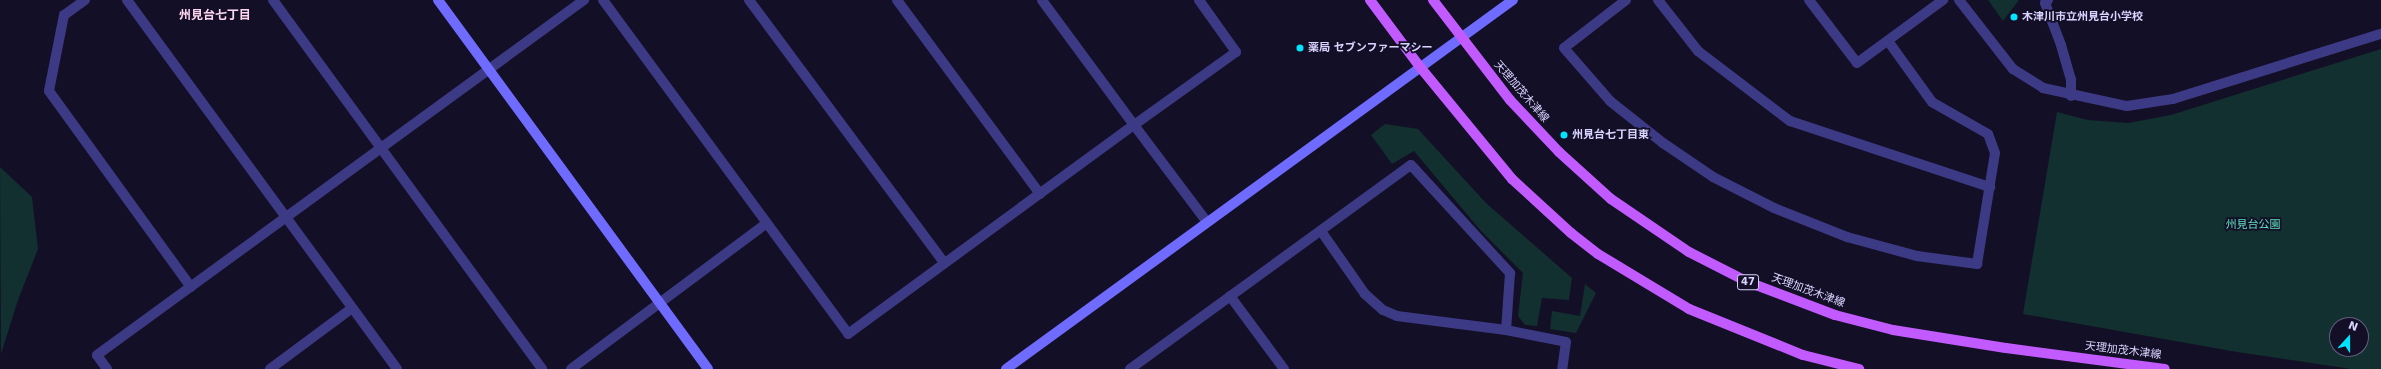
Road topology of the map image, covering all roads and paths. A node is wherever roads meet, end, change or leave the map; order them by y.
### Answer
1 (84, 0) edge
2 (127, 0) edge
3 (273, 0) edge
4 (438, 0) edge
5 (584, 0) edge
6 (603, 0) edge
7 (749, 0) edge
8 (897, 0) edge
9 (1042, 0) edge
10 (1199, 0) edge
11 (1370, 0) edge
12 (1433, 0) edge
13 (1512, 0) edge
14 (1626, 0) edge
15 (1658, 0) edge
16 (1809, 0) edge
17 (1943, 0) edge
18 (1959, 0) edge
19 (2048, 0) edge
20 (2381, 34) edge
21 (1460, 39) junction
22 (1888, 41) junction
23 (1420, 67) junction
24 (489, 69) junction
25 (2071, 96) junction
26 (1134, 125) junction
27 (382, 147) junction
28 (1990, 187) junction
29 (1040, 194) junction
30 (285, 218) junction
31 (767, 222) junction
32 (1207, 222) junction
33 (1321, 231) junction
34 (944, 263) junction
35 (191, 287) junction
36 (1230, 296) junction
37 (660, 303) junction
38 (352, 308) junction
39 (1506, 330) junction
40 (1142, 360) junction
41 (107, 369) edge
42 (270, 369) edge
43 (397, 369) edge
44 (542, 369) edge
45 (572, 369) edge
46 (708, 369) edge
47 (1006, 369) edge
48 (1130, 369) edge
49 (1148, 369) edge
50 (1284, 369) edge
51 (1562, 369) edge
52 (1859, 369) edge
53 (2165, 369) edge

1 - 35 street
2 - 30 street
3 - 27 street
4 - 24 street
5 - 24 street
6 - 31 street
7 - 34 street
8 - 29 street
9 - 26 street
10 - 26 street
11 - 23 main road
12 - 21 main road, 天理加茂木津線 / 47
13 - 21 street
14 - 28 street
15 - 28 street
16 - 22 street
17 - 22 street
18 - 25 street
19 - 25 street
20 - 25 street
21 - 23 street
21 - 53 main road, 天理加茂木津線 / 47
22 - 28 street
23 - 32 street
23 - 52 main road
24 - 27 street
24 - 37 street
26 - 29 street
26 - 32 street
27 - 30 street
27 - 44 street
29 - 34 street
30 - 35 street
30 - 38 street
31 - 34 street
31 - 37 street
32 - 47 street
33 - 36 street
33 - 39 street
33 - 39 street
35 - 41 street
36 - 40 street
36 - 50 street
37 - 45 street
37 - 46 street
38 - 42 street
38 - 43 street
39 - 51 street
40 - 48 street
40 - 49 street

